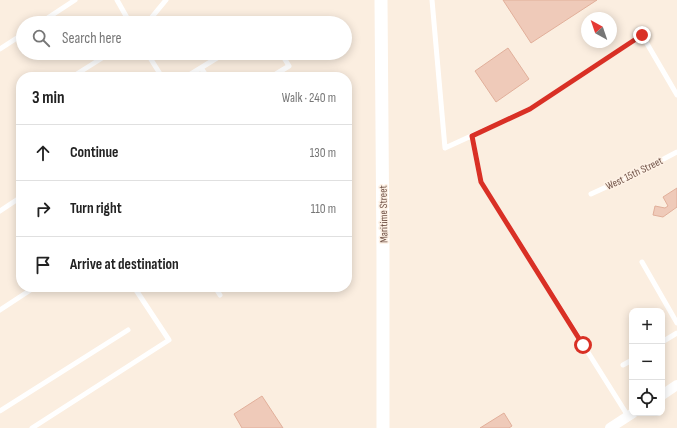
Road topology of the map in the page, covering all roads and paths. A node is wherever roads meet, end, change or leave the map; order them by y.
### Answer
1 (75, 0) edge
2 (117, 0) edge
3 (166, 0) edge
4 (381, 0) edge
5 (432, 0) edge
6 (51, 16) edge
7 (126, 16) edge
8 (153, 16) edge
9 (16, 39) edge
10 (0, 49) edge
11 (99, 60) edge
12 (151, 60) edge
13 (214, 60) edge
14 (285, 60) edge
15 (201, 68) junction
16 (80, 72) edge
17 (159, 72) edge
18 (194, 72) edge
19 (204, 72) edge
20 (279, 72) edge
21 (677, 96) edge
22 (472, 136) junction
23 (677, 152) edge
24 (591, 194) dead end
25 (16, 200) edge
26 (0, 211) edge
27 (642, 262) dead end
28 (27, 292) edge
29 (137, 292) edge
30 (218, 292) edge
31 (220, 295) dead end
32 (0, 310) edge
33 (677, 323) edge
34 (128, 330) dead end
35 (677, 333) edge
36 (665, 340) edge
37 (629, 362) edge
38 (623, 365) dead end
39 (677, 385) edge
40 (665, 393) edge
41 (0, 410) edge
42 (629, 412) edge
43 (629, 416) edge
44 (32, 428) edge
45 (383, 428) edge
46 (610, 428) edge

1 - 6 lane
2 - 7 lane
3 - 8 lane
4 - 45 main road, Maritime Street
5 - 22 lane
9 - 10 lane
11 - 16 lane
12 - 17 lane
13 - 15 lane
14 - 20 lane
15 - 18 lane
15 - 19 lane
21 - 22 lane
22 - 42 lane
23 - 24 lane, West 15th Street
25 - 26 lane
27 - 33 lane
28 - 32 lane
29 - 44 lane
30 - 31 lane
34 - 41 lane
35 - 36 lane
37 - 38 lane
39 - 40 street
43 - 46 street

